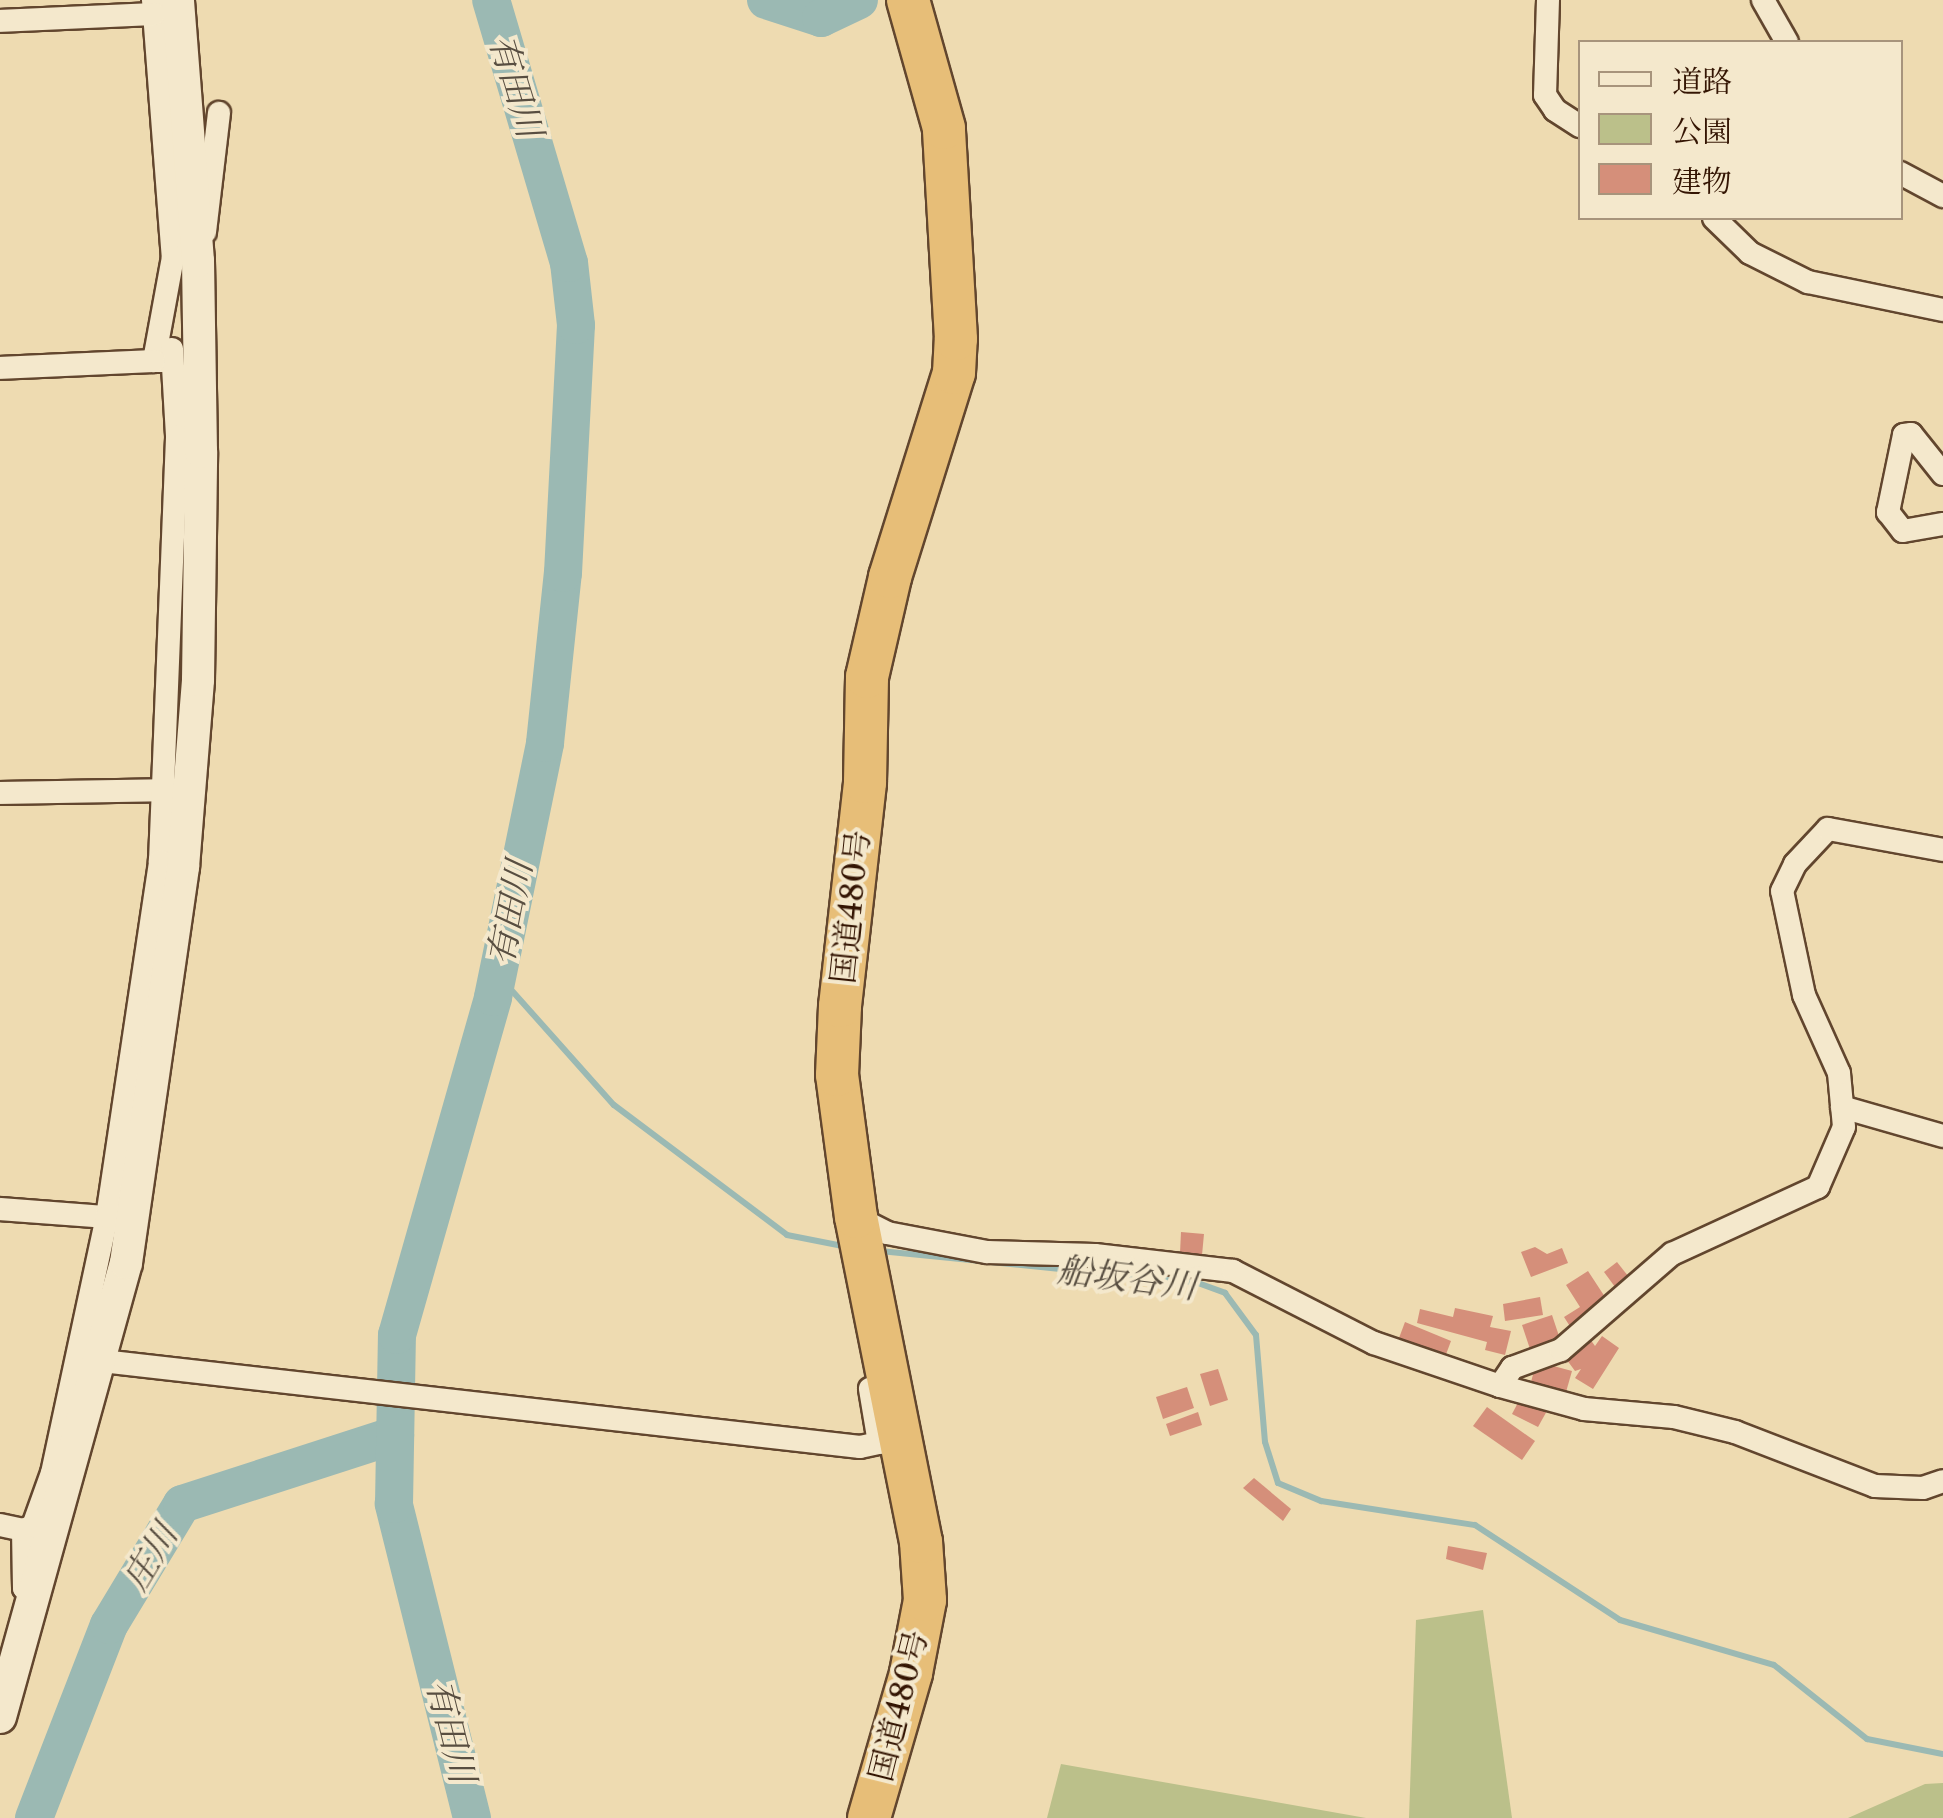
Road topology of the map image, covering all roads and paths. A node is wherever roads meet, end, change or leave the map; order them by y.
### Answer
1 (1548, 0) edge
2 (1763, 0) edge
3 (162, 5) edge
4 (916, 5) edge
5 (0, 21) edge
6 (1786, 40) edge
7 (219, 113) dead end
8 (1578, 125) edge
9 (1903, 175) edge
10 (1943, 196) edge
11 (1716, 220) edge
12 (198, 261) junction
13 (1943, 310) edge
14 (162, 360) junction
15 (0, 368) edge
16 (189, 444) junction
17 (1943, 474) edge
18 (1943, 524) edge
19 (165, 790) junction
20 (0, 793) edge
21 (1943, 850) edge
22 (172, 864) junction
23 (1842, 1106) junction
24 (1943, 1136) edge
25 (148, 1138) junction
26 (0, 1209) edge
27 (107, 1216) junction
28 (856, 1217) junction
29 (878, 1321) junction
30 (110, 1362) junction
31 (1500, 1386) junction
32 (1943, 1480) edge
33 (12, 1528) edge
34 (34, 1598) junction
35 (0, 1718) edge
36 (869, 1818) edge

1 - 8 street
2 - 6 street
3 - 5 street
3 - 12 street
3 - 14 street
4 - 28 highway, 国道480号
7 - 12 street
9 - 10 street
11 - 13 street
12 - 14 street
12 - 16 street
14 - 15 street
14 - 16 street
16 - 19 street
16 - 22 street
17 - 18 street
19 - 20 street
19 - 22 street
21 - 23 street
22 - 25 street
22 - 27 street
23 - 24 street
23 - 31 street
25 - 27 street
25 - 30 street
26 - 27 street
27 - 33 street
28 - 29 highway, 国道480号
28 - 31 street
29 - 30 street
29 - 36 highway, 国道480号
30 - 34 street
31 - 32 street
33 - 34 street
34 - 35 street

